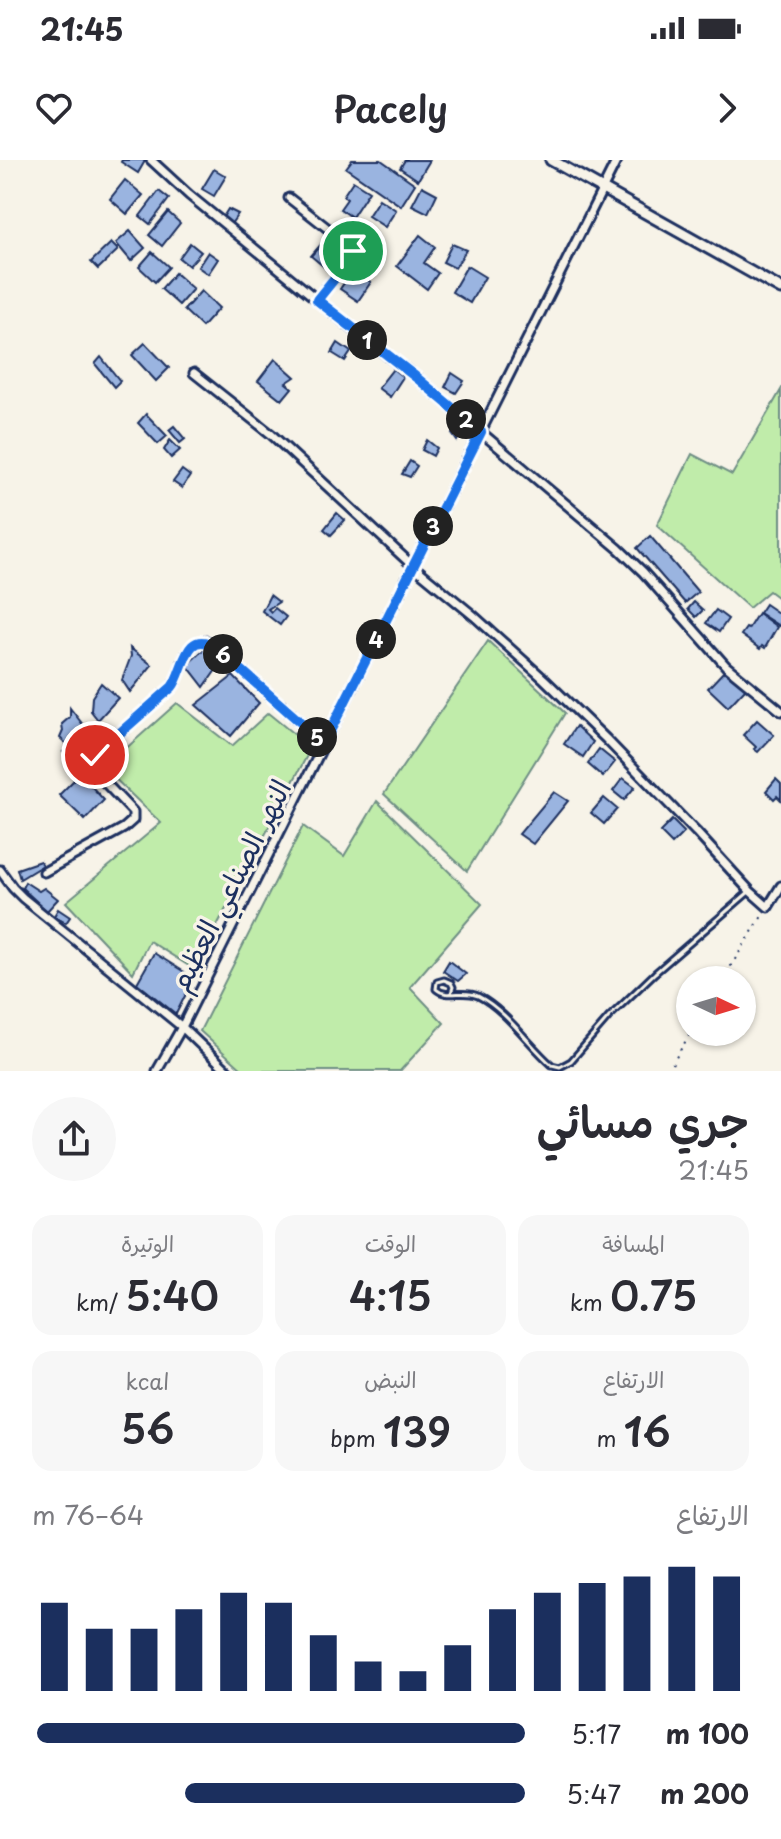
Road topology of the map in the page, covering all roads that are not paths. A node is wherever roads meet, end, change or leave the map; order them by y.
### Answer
1 (151, 160) edge
2 (551, 160) edge
3 (617, 160) edge
4 (602, 189) junction
5 (289, 198) dead end
6 (781, 289) edge
7 (317, 300) junction
8 (194, 373) dead end
9 (481, 432) junction
10 (413, 566) junction
11 (781, 711) edge
12 (324, 743) junction
13 (44, 872) dead end
14 (2, 875) edge
15 (781, 886) edge
16 (750, 891) junction
17 (451, 993) junction
18 (182, 1027) junction
19 (157, 1071) edge
20 (228, 1071) edge

1 - 7 street
2 - 4 street
3 - 4 street, النهر الصناعي العظيم
4 - 6 street
4 - 9 street, النهر الصناعي العظيم
5 - 7 street
7 - 9 street
8 - 10 street
9 - 10 street, النهر الصناعي العظيم
9 - 11 street
10 - 12 street, النهر الصناعي العظيم
10 - 16 street
12 - 13 street
12 - 18 street, النهر الصناعي العظيم
14 - 18 street
15 - 16 street
16 - 17 lane
17 - 17 lane
18 - 19 street, النهر الصناعي العظيم
18 - 20 street

